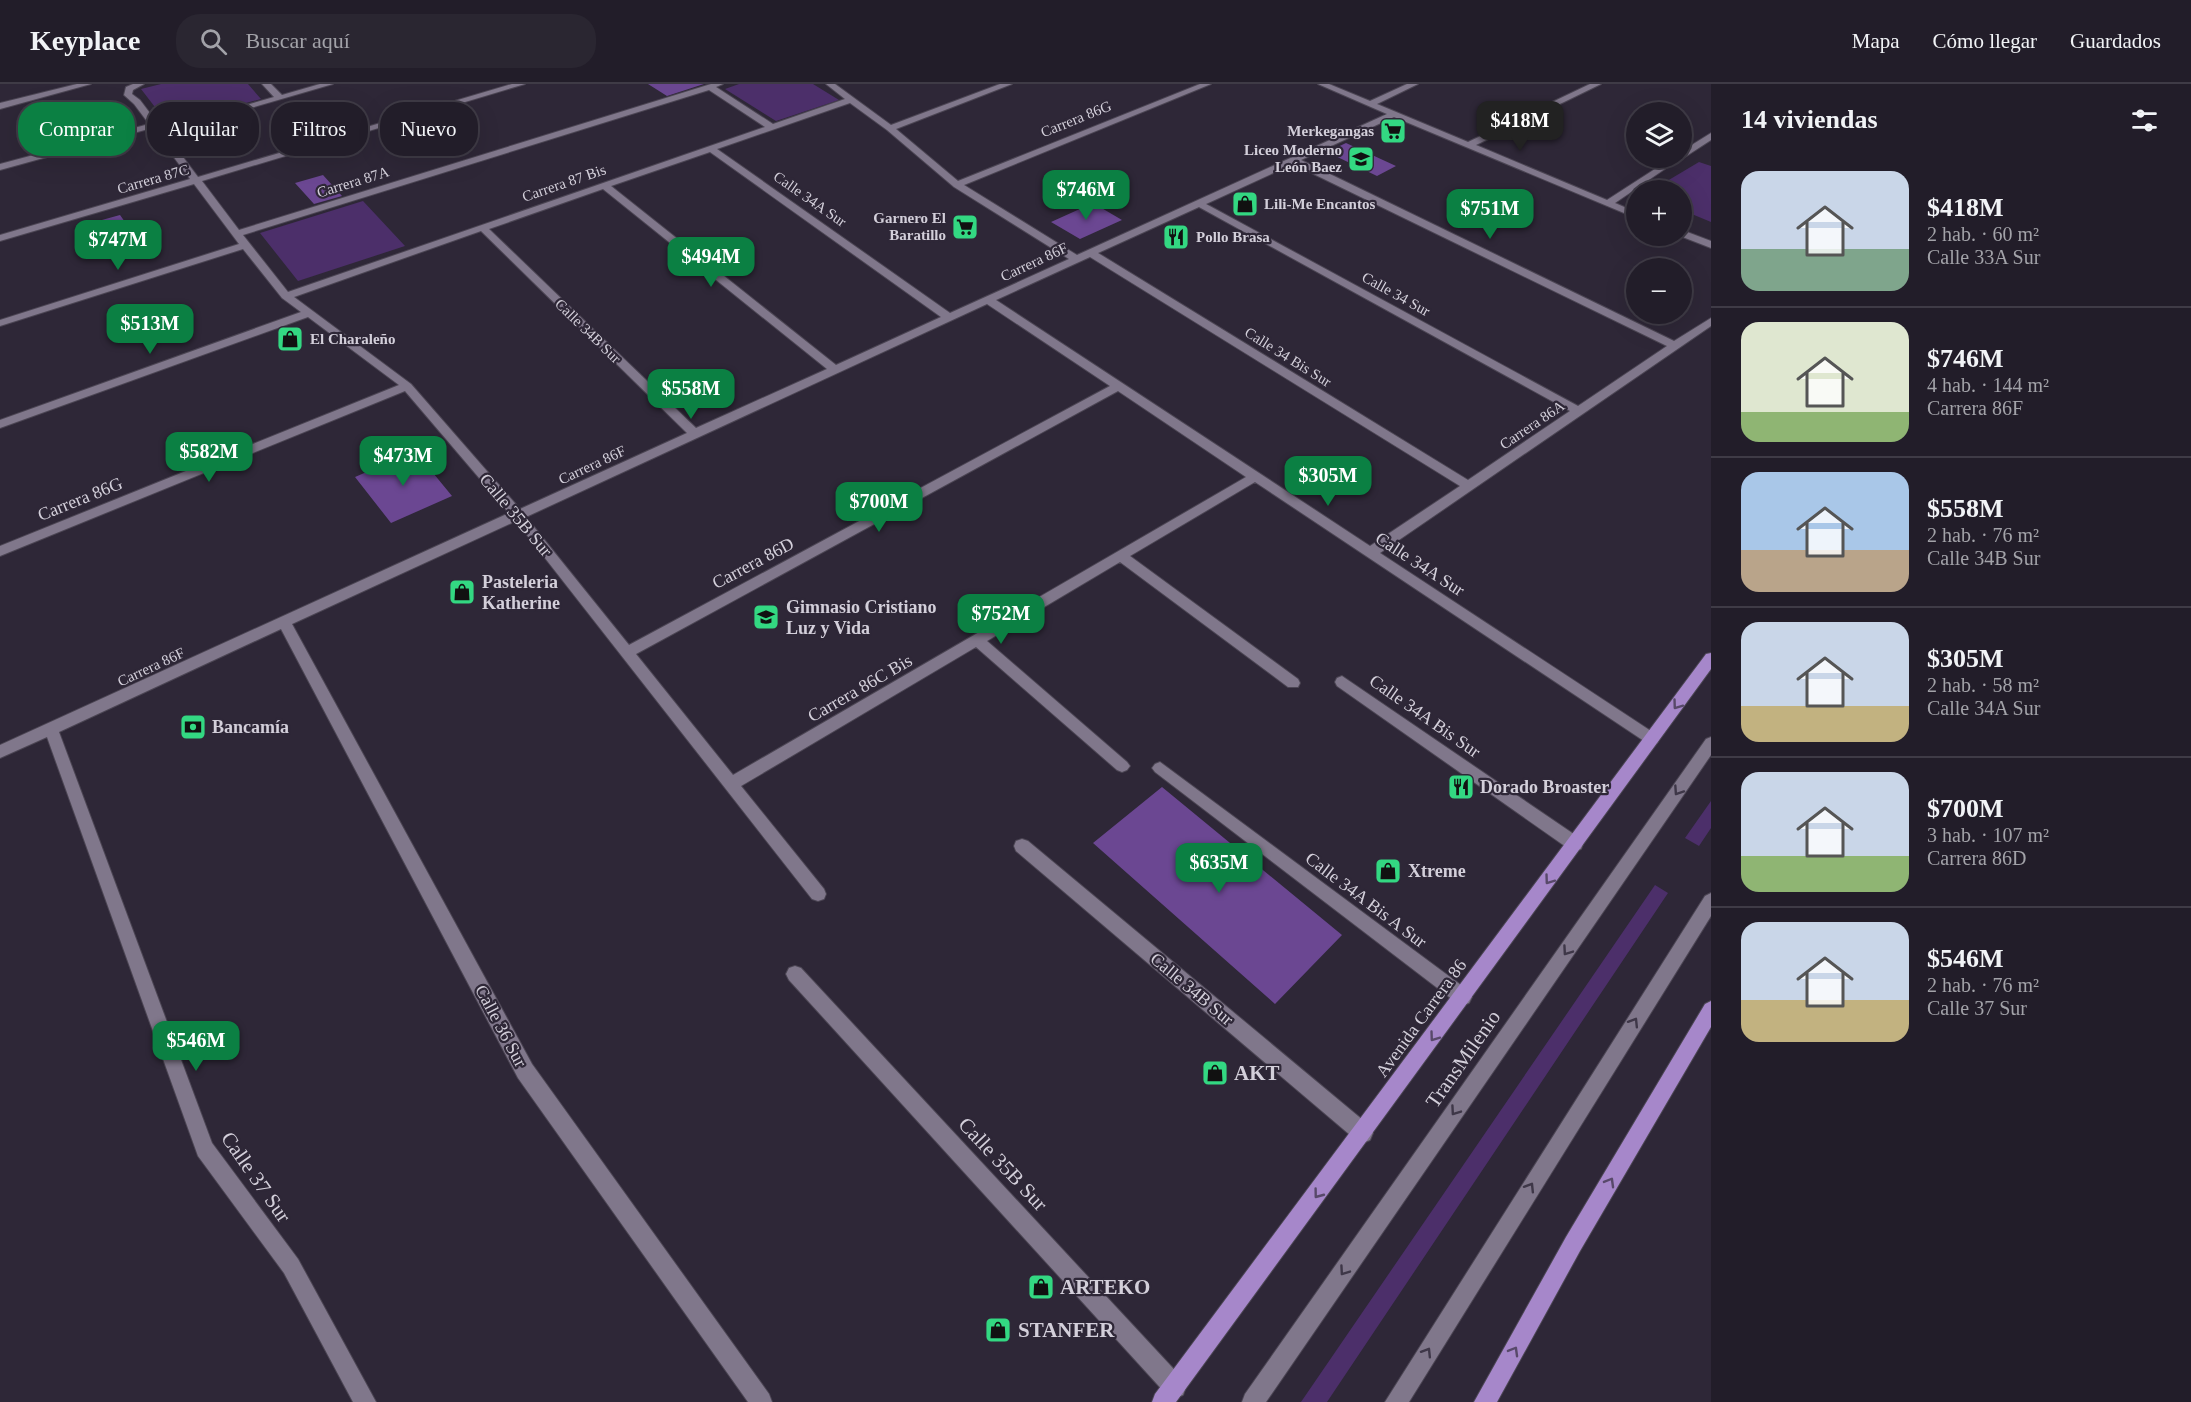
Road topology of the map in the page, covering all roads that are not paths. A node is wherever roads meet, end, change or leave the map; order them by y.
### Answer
1 (87, 84) edge
2 (140, 84) edge
3 (266, 84) edge
4 (329, 84) edge
5 (521, 84) edge
6 (830, 84) edge
7 (977, 84) edge
8 (1008, 84) edge
9 (1208, 84) edge
10 (1322, 84) edge
11 (1414, 84) edge
12 (1597, 84) edge
13 (715, 85) edge
14 (990, 91) junction
15 (280, 98) junction
16 (853, 99) junction
17 (259, 103) edge
18 (1370, 104) junction
19 (0, 106) edge
20 (1394, 114) junction
21 (147, 115) edge
22 (772, 127) junction
23 (890, 128) junction
24 (147, 130) edge
25 (1711, 136) edge
26 (1469, 145) junction
27 (710, 148) junction
28 (1692, 148) edge
29 (178, 156) edge
30 (1293, 160) junction
31 (0, 167) edge
32 (1662, 168) edge
33 (196, 180) junction
34 (604, 185) junction
35 (957, 185) junction
36 (1198, 203) junction
37 (1608, 203) junction
38 (1626, 210) edge
39 (482, 227) junction
40 (237, 234) junction
41 (1692, 237) edge
42 (0, 238) edge
43 (245, 245) junction
44 (1711, 246) edge
45 (1091, 252) junction
46 (1077, 259) junction
47 (286, 296) junction
48 (987, 300) junction
49 (310, 314) junction
50 (950, 318) junction
51 (1711, 321) edge
52 (0, 323) edge
53 (1675, 346) junction
54 (835, 370) junction
55 (407, 386) junction
56 (1118, 386) junction
57 (1580, 411) junction
58 (0, 424) edge
59 (695, 434) junction
60 (1255, 477) junction
61 (1469, 486) junction
62 (518, 515) junction
63 (0, 551) edge
64 (1370, 553) junction
65 (1121, 556) junction
66 (284, 622) junction
67 (977, 640) junction
68 (627, 652) junction
69 (1711, 658) edge
70 (1342, 682) dead end
71 (1293, 683) dead end
72 (51, 729) junction
73 (1652, 740) junction
74 (1711, 742) edge
75 (0, 752) edge
76 (1122, 766) dead end
77 (1160, 768) dead end
78 (731, 784) junction
79 (1575, 844) junction
80 (1022, 846) dead end
81 (818, 894) dead end
82 (1711, 901) edge
83 (795, 974) dead end
84 (1463, 997) junction
85 (1711, 1010) edge
86 (1363, 1133) junction
87 (1169, 1394) edge
88 (365, 1402) edge
89 (761, 1402) edge
90 (1253, 1402) edge
91 (1396, 1402) edge
92 (1485, 1402) edge

1 - 19 street
2 - 21 street, Calle 35B Sur
3 - 15 street
4 - 15 street
5 - 33 street, Carrera 87C
6 - 16 street
7 - 14 street
8 - 14 street
9 - 35 street, Carrera 86G
10 - 18 street
11 - 18 street
12 - 26 street
13 - 22 street
13 - 40 street, Carrera 87A
14 - 23 street
15 - 17 street
16 - 22 street, Carrera 87 Bis
16 - 23 street
18 - 20 street
20 - 26 street
20 - 30 street, Carrera 86F
22 - 27 street, Carrera 87 Bis
23 - 35 street
24 - 31 street
25 - 28 street
26 - 37 street
27 - 34 street, Carrera 87 Bis
27 - 50 street, Calle 34A Sur
29 - 33 street, Calle 35B Sur
30 - 36 street, Carrera 86F
30 - 53 street
32 - 37 street
33 - 40 street, Calle 35B Sur
33 - 42 street, Carrera 87C
34 - 39 street, Carrera 87 Bis
34 - 54 street
35 - 46 street
36 - 45 street, Carrera 86F
36 - 57 street, Calle 34 Sur
37 - 38 street
39 - 47 street, Carrera 87 Bis
39 - 59 street, Calle 34B Sur
40 - 43 street, Calle 35B Sur
41 - 44 street
43 - 47 street, Calle 35B Sur
43 - 52 street
45 - 46 street, Carrera 86F
45 - 61 street, Calle 34 Bis Sur
46 - 48 street, Carrera 86F
47 - 49 street, Calle 35B Sur
48 - 50 street, Carrera 86F
48 - 56 street, Calle 34A Sur
49 - 55 street, Calle 35B Sur
49 - 58 street
50 - 54 street, Carrera 86F
51 - 53 street, Carrera 86A
53 - 57 street, Carrera 86A
54 - 59 street, Carrera 86F
55 - 62 street, Calle 35B Sur
55 - 63 street, Carrera 86G
56 - 60 street, Calle 34A Sur
56 - 68 street, Carrera 86D
57 - 61 street, Carrera 86A
59 - 62 street, Carrera 86F
60 - 64 street, Calle 34A Sur
60 - 65 street, Carrera 86C Bis
61 - 64 street, Carrera 86A
62 - 66 street, Carrera 86F
62 - 68 street, Calle 35B Sur
64 - 73 street, Calle 34A Sur
65 - 67 street, Carrera 86C Bis
65 - 71 street
66 - 72 street, Carrera 86F
66 - 89 street, Calle 36 Sur
67 - 76 street
67 - 78 street, Carrera 86C Bis
68 - 78 street, Calle 35B Sur
69 -> 73 main road, Avenida Carrera 86
70 - 79 street, Calle 34A Bis Sur
72 - 75 street, Carrera 86F
72 - 88 street, Calle 37 Sur
73 - 79 main road, Avenida Carrera 86
74 -> 90 street, TransMilenio
77 - 84 street, Calle 34A Bis A Sur
78 - 81 street, Calle 35B Sur
79 -> 84 main road, Avenida Carrera 86
80 - 86 street, Calle 34B Sur
91 -> 82 street
83 - 87 street, Calle 35B Sur
84 -> 86 main road, Avenida Carrera 86
92 -> 85 main road
86 -> 87 main road, Avenida Carrera 86

